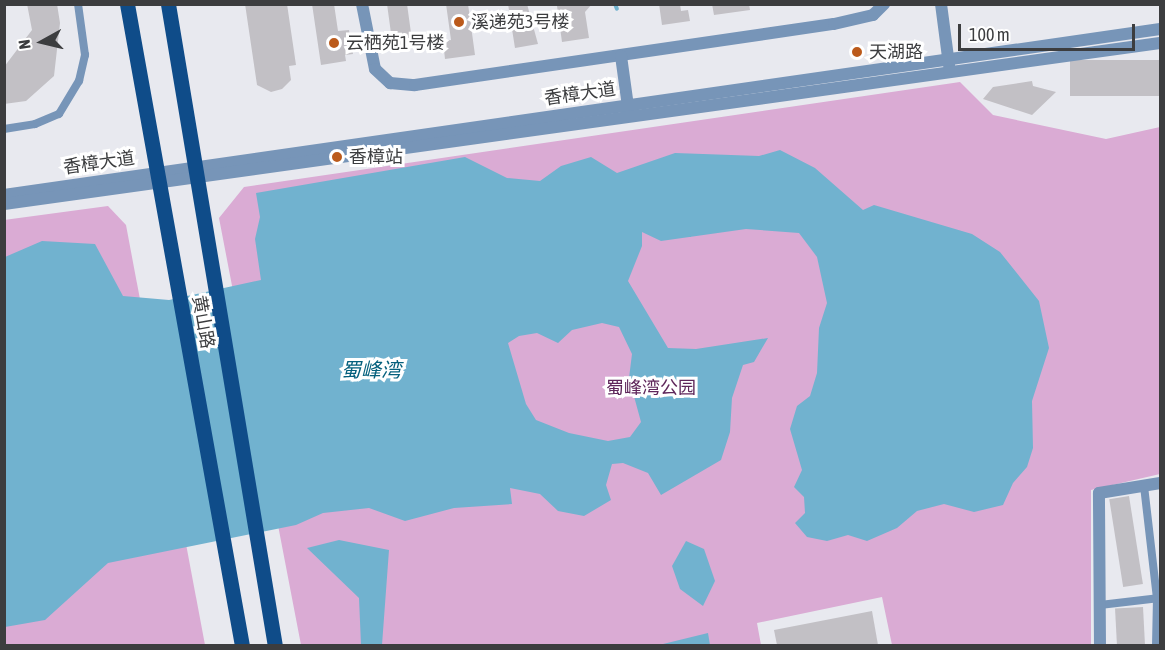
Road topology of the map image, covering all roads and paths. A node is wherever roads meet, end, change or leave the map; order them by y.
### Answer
1 (78, 4) edge
2 (127, 4) edge
3 (168, 4) edge
4 (362, 4) edge
5 (884, 4) edge
6 (940, 4) edge
7 (1161, 29) edge
8 (1161, 43) edge
9 (621, 56) junction
10 (948, 59) junction
11 (951, 72) junction
12 (629, 111) junction
13 (4, 129) edge
14 (198, 172) junction
15 (156, 177) junction
16 (4, 195) edge
17 (4, 204) edge
18 (1161, 483) edge
19 (1144, 486) junction
20 (1159, 598) edge
21 (1100, 605) junction
22 (242, 645) edge
23 (275, 645) edge
24 (1100, 645) edge
25 (1156, 645) edge

1 - 13 lane
2 - 15 main road, 黄山路
3 - 14 main road, 黄山路
4 - 9 street
5 - 9 street
6 - 10 street
7 - 10 street, 香樟大道
8 - 11 street, 香樟大道
9 - 12 street
10 - 11 street
10 - 12 street, 香樟大道
11 - 12 street, 香樟大道
12 - 14 street, 香樟大道
14 - 15 street, 香樟大道
14 - 23 main road, 黄山路
15 - 16 street, 香樟大道
15 - 17 street, 香樟大道
15 - 22 main road, 黄山路
18 - 19 street
19 - 20 lane
19 - 21 street
20 - 21 lane
20 - 25 lane
21 - 24 street

